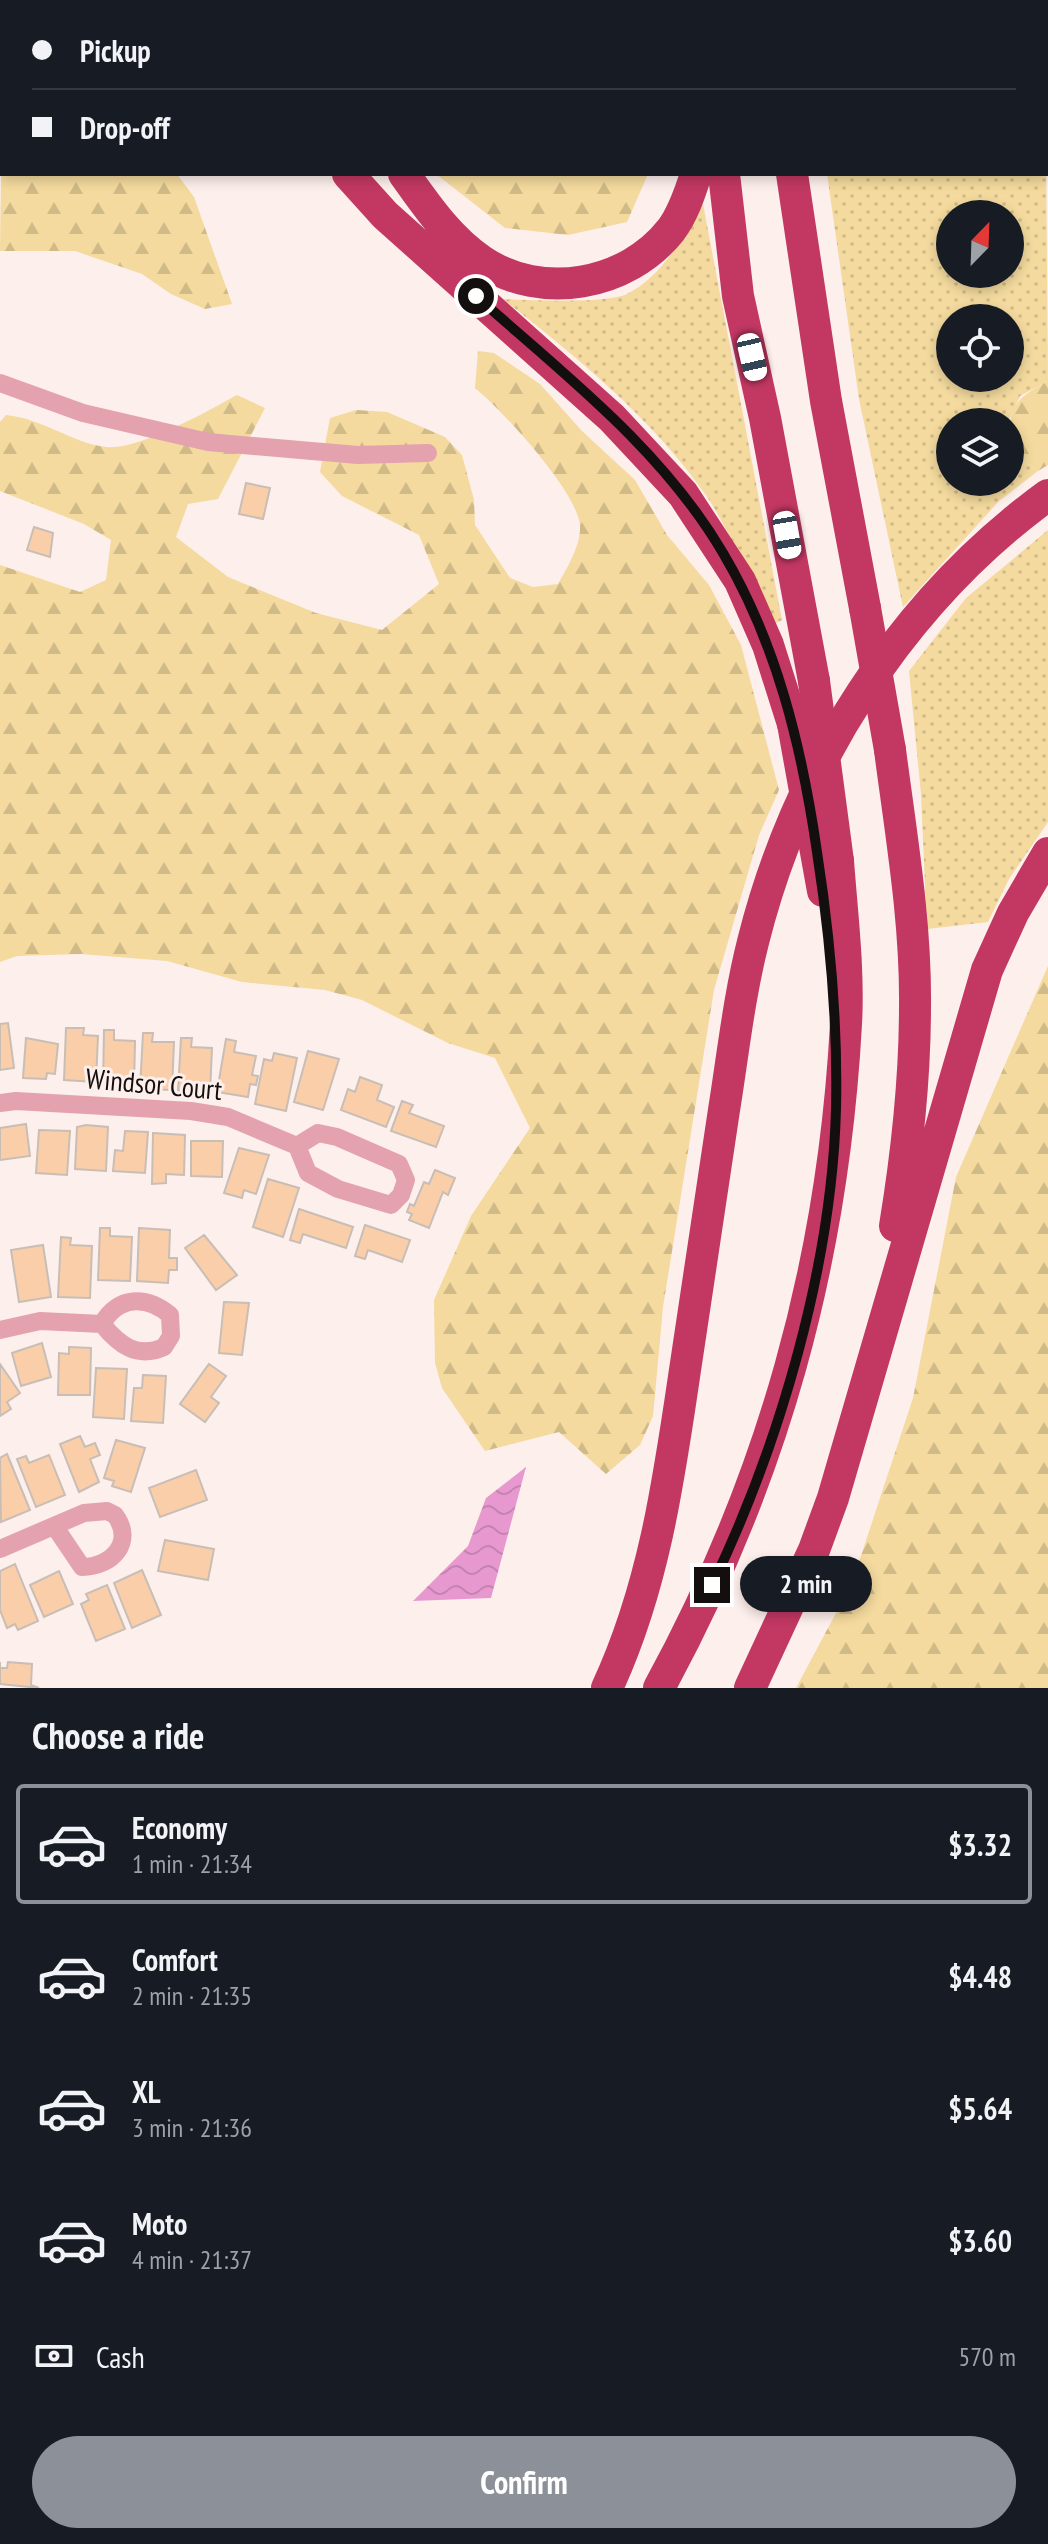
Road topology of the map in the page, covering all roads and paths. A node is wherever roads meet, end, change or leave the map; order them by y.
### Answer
1 (350, 176) edge
2 (406, 176) edge
3 (695, 176) edge
4 (724, 176) edge
5 (792, 176) edge
6 (0, 383) edge
7 (428, 453) dead end
8 (1048, 495) edge
9 (1048, 853) edge
10 (0, 1103) edge
11 (836, 1111) junction
12 (297, 1146) junction
13 (102, 1324) dead end
14 (0, 1330) edge
15 (856, 1425) junction
16 (55, 1527) dead end
17 (0, 1549) edge
18 (607, 1688) edge
19 (659, 1688) edge
20 (750, 1688) edge

1 - 11 highway, bridge
2 - 3 highway
4 - 11 highway, bridge
5 - 15 highway, bridge
6 - 7 street
8 - 18 highway
9 - 15 highway
10 - 12 street, Windsor Court
11 - 19 highway
12 - 12 street
13 - 14 street
15 - 20 highway
16 - 17 street

